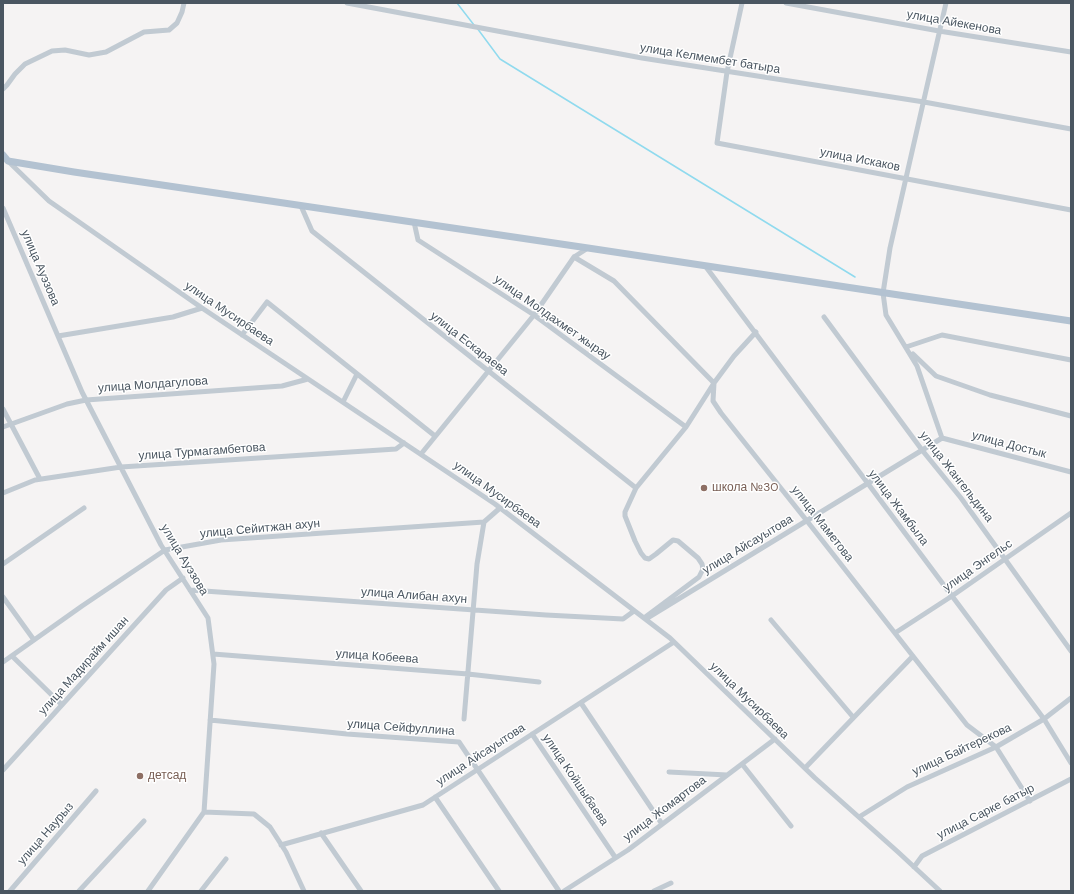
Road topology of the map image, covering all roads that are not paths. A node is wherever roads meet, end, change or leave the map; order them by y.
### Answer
1 (184, 3) edge
2 (347, 3) edge
3 (742, 3) edge
4 (786, 3) edge
5 (946, 3) edge
6 (939, 31) junction
7 (1071, 52) edge
8 (727, 72) junction
9 (3, 88) edge
10 (924, 102) junction
11 (1071, 129) edge
12 (3, 155) edge
13 (8, 161) junction
14 (906, 179) junction
15 (301, 206) junction
16 (3, 208) edge
17 (1071, 210) edge
18 (414, 222) junction
19 (588, 248) junction
20 (574, 257) junction
21 (706, 266) junction
22 (883, 293) junction
23 (202, 308) junction
24 (534, 315) junction
25 (824, 317) dead end
26 (1071, 321) edge
27 (756, 332) junction
28 (242, 335) junction
29 (58, 336) junction
30 (906, 347) junction
31 (1071, 360) edge
32 (488, 371) junction
33 (357, 374) junction
34 (308, 379) junction
35 (714, 383) junction
36 (86, 400) junction
37 (343, 402) junction
38 (3, 409) edge
39 (1071, 416) edge
40 (11, 425) junction
41 (686, 427) junction
42 (3, 428) edge
43 (435, 436) junction
44 (942, 438) junction
45 (404, 443) junction
46 (922, 450) junction
47 (420, 454) junction
48 (121, 468) junction
49 (1071, 472) edge
50 (40, 479) junction
51 (868, 484) junction
52 (636, 488) junction
53 (3, 493) edge
54 (84, 508) dead end
55 (500, 508) junction
56 (1071, 513) edge
57 (807, 521) junction
58 (484, 522) junction
59 (165, 550) junction
60 (1005, 559) junction
61 (3, 564) edge
62 (183, 578) junction
63 (190, 590) junction
64 (952, 596) junction
65 (3, 597) edge
66 (474, 610) junction
67 (634, 611) junction
68 (645, 619) junction
69 (771, 620) dead end
70 (895, 633) junction
71 (34, 640) junction
72 (674, 642) junction
73 (1071, 651) edge
74 (213, 654) junction
75 (12, 656) junction
76 (912, 656) junction
77 (3, 662) edge
78 (468, 674) junction
79 (539, 682) dead end
80 (1071, 698) edge
81 (580, 703) junction
82 (62, 705) junction
83 (853, 717) junction
84 (464, 719) dead end
85 (1044, 719) junction
86 (210, 720) junction
87 (532, 734) junction
88 (775, 739) junction
89 (996, 747) junction
90 (1071, 763) edge
91 (742, 764) junction
92 (805, 768) junction
93 (478, 769) junction
94 (3, 770) edge
95 (669, 772) dead end
96 (727, 775) junction
97 (1071, 779) edge
98 (96, 791) dead end
99 (435, 797) junction
100 (1030, 801) junction
101 (204, 812) junction
102 (859, 817) junction
103 (144, 821) dead end
104 (662, 824) junction
105 (791, 826) dead end
106 (321, 833) junction
107 (281, 845) junction
108 (615, 857) junction
109 (226, 859) dead end
110 (914, 867) junction
111 (671, 883) dead end
112 (10, 891) edge
113 (79, 891) edge
114 (148, 891) edge
115 (201, 891) edge
116 (304, 891) edge
117 (361, 891) edge
118 (500, 891) edge
119 (560, 891) edge
120 (564, 891) edge
121 (654, 891) edge
122 (940, 891) edge

1 - 9 street
2 - 8 street, улица Келмембет батыра
3 - 8 street
4 - 6 street, улица Айекенова
5 - 6 street
6 - 7 street, улица Айекенова
6 - 10 street
8 - 10 street, улица Келмембет батыра
8 - 14 street, улица Искаков
10 - 11 street, улица Келмембет батыра
10 - 14 street
12 - 13 main road
13 - 15 main road
13 - 23 street, улица Мусирбаева
14 - 17 street, улица Искаков
14 - 22 street
15 - 18 main road
15 - 32 street, улица Ескараева
16 - 29 street, улица Ауэзова
18 - 19 main road
18 - 24 street, улица Молдахмет жырау
19 - 20 street
19 - 21 main road
20 - 24 street
20 - 35 street
21 - 22 main road
21 - 27 street, улица Жамбыла
22 - 26 main road
22 - 30 street
23 - 28 street, улица Мусирбаева
23 - 29 street
24 - 32 street
24 - 41 street, улица Молдахмет жырау
25 - 46 street, улица Жангельдина
27 - 35 street
27 - 51 street, улица Жамбыла
28 - 33 street
28 - 34 street, улица Мусирбаева
29 - 36 street, улица Ауэзова
30 - 31 street
30 - 39 street
30 - 44 street
32 - 43 street
32 - 52 street, улица Ескараева
33 - 37 street
33 - 43 street
34 - 36 street, улица Молдагулова
34 - 37 street, улица Мусирбаева
35 - 41 street
35 - 57 street, улица Маметова
36 - 40 street, улица Молдагулова
36 - 48 street, улица Ауэзова
37 - 45 street, улица Мусирбаева
38 - 40 street
40 - 42 street, улица Молдагулова
40 - 50 street
41 - 52 street
43 - 47 street
44 - 46 street, улица Айсауытова
44 - 49 street, улица Достык
45 - 47 street, улица Мусирбаева
45 - 48 street, улица Турмагамбетова
46 - 51 street, улица Айсауытова
46 - 60 street, улица Жангельдина
47 - 55 street, улица Мусирбаева
48 - 50 street, улица Турмагамбетова
48 - 59 street, улица Ауэзова
50 - 53 street, улица Турмагамбетова
51 - 57 street, улица Айсауытова
51 - 64 street, улица Жамбыла
52 - 68 street
54 - 61 street
55 - 58 street
55 - 67 street, улица Мусирбаева
56 - 60 street, улица Энгельс
57 - 68 street, улица Айсауытова
57 - 70 street, улица Маметова
58 - 59 street, улица Сейитжан ахун
58 - 66 street
59 - 62 street, улица Ауэзова
59 - 71 street, улица Сейитжан ахун
60 - 64 street, улица Энгельс
60 - 73 street, улица Жангельдина
62 - 63 street, улица Ауэзова
62 - 82 street, улица Мадирайм ишан
63 - 66 street, улица Алибан ахун
63 - 74 street, улица Ауэзова
64 - 70 street, улица Энгельс
64 - 85 street, улица Жамбыла
65 - 71 street
66 - 67 street, улица Алибан ахун
66 - 78 street
67 - 68 street, улица Мусирбаева
68 - 72 street, улица Мусирбаева
69 - 83 street
70 - 76 street, улица Маметова
71 - 75 street, улица Сейитжан ахун
72 - 81 street, улица Айсауытова
72 - 88 street, улица Мусирбаева
74 - 78 street, улица Кобеева
74 - 86 street, улица Ауэзова
75 - 77 street, улица Сейитжан ахун
75 - 82 street
76 - 83 street
76 - 89 street, улица Маметова
78 - 79 street, улица Кобеева
78 - 84 street
80 - 85 street, улица Байтерекова
81 - 87 street, улица Айсауытова
81 - 104 street
82 - 94 street, улица Мадирайм ишан
83 - 92 street
85 - 89 street, улица Байтерекова
85 - 90 street, улица Жамбыла
86 - 93 street, улица Сейфуллина
86 - 101 street, улица Ауэзова
87 - 93 street, улица Айсауытова
87 - 108 street, улица Койшыбаева
88 - 91 street, улица Жомартова
88 - 92 street, улица Мусирбаева
89 - 100 street, улица Маметова
89 - 102 street, улица Байтерекова
91 - 96 street, улица Жомартова
91 - 105 street
92 - 102 street, улица Мусирбаева
93 - 99 street, улица Айсауытова
93 - 119 street, улица Сейфуллина
95 - 96 street
96 - 104 street, улица Жомартова
97 - 100 street, улица Сарке батыр
98 - 112 street, улица Наурыз
99 - 106 street, улица Айсауытова
99 - 118 street
100 - 110 street, улица Сарке батыр
101 - 107 street
101 - 114 street
102 - 110 street, улица Мусирбаева
103 - 113 street
104 - 108 street, улица Жомартова
106 - 107 street, улица Айсауытова
106 - 117 street
107 - 116 street
108 - 120 street, улица Жомартова
109 - 115 street
110 - 122 street, улица Мусирбаева
111 - 121 street

